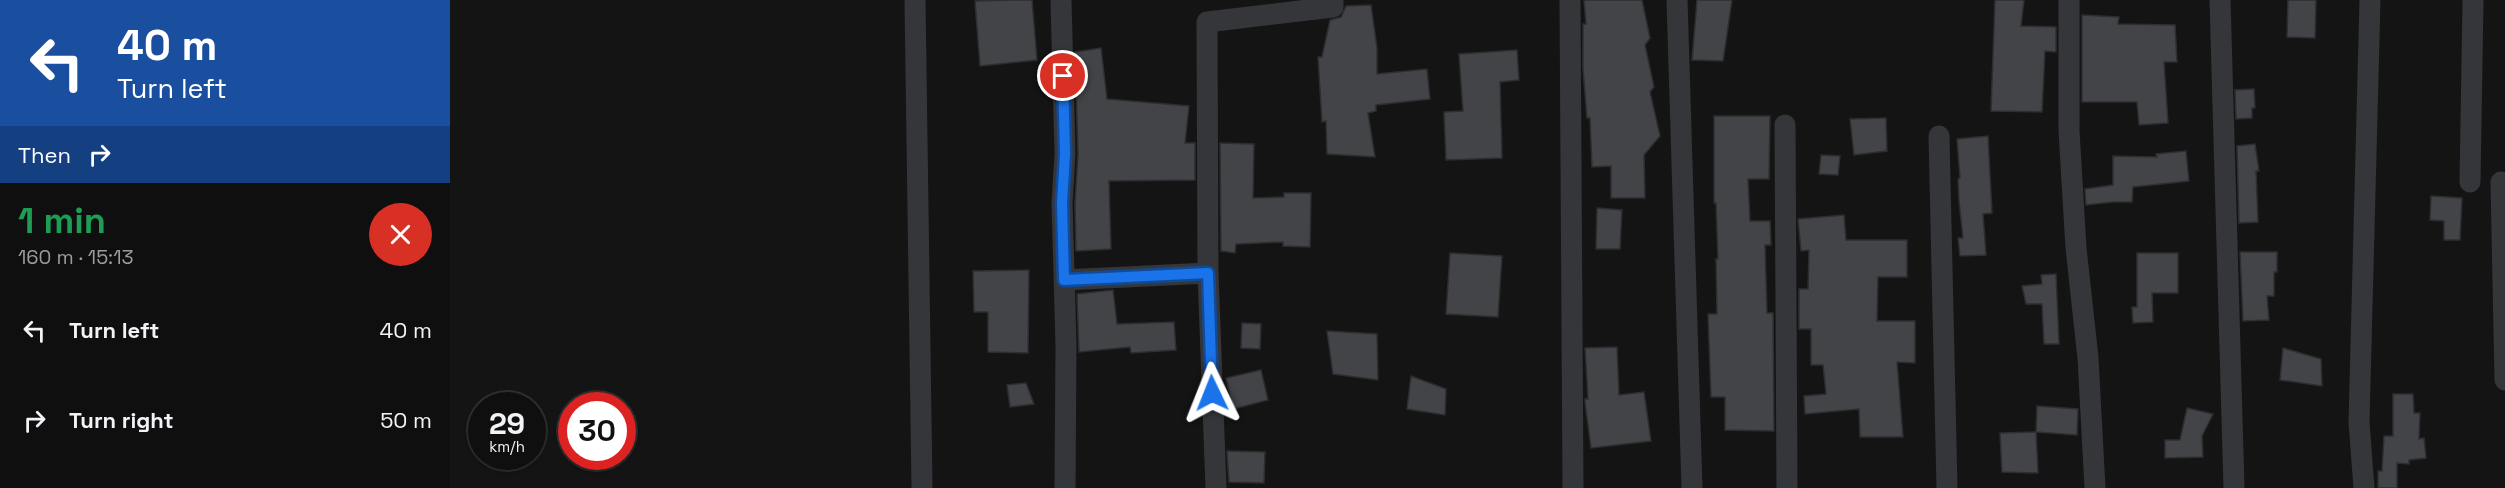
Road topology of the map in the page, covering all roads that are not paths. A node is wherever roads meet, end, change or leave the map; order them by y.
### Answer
1 (915, 0) edge
2 (1060, 0) edge
3 (1333, 0) edge
4 (1570, 0) edge
5 (1677, 0) edge
6 (2069, 0) edge
7 (2220, 0) edge
8 (2370, 0) edge
9 (2473, 0) edge
10 (1785, 125) dead end
11 (1940, 136) dead end
12 (2470, 182) dead end
13 (2501, 182) dead end
14 (1208, 273) junction
15 (1064, 280) junction
16 (2505, 380) edge
17 (922, 488) edge
18 (1065, 488) edge
19 (1216, 488) edge
20 (1573, 488) edge
21 (1692, 488) edge
22 (1787, 488) edge
23 (1947, 488) edge
24 (2095, 488) edge
25 (2234, 488) edge
26 (2364, 488) edge

1 - 17 street
2 - 15 street
3 - 14 street
4 - 20 street
5 - 21 street
6 - 24 street
7 - 25 street
8 - 26 street
9 - 12 street
10 - 22 street
11 - 23 street
13 - 16 street
14 - 15 street
14 - 19 street
15 - 18 street

